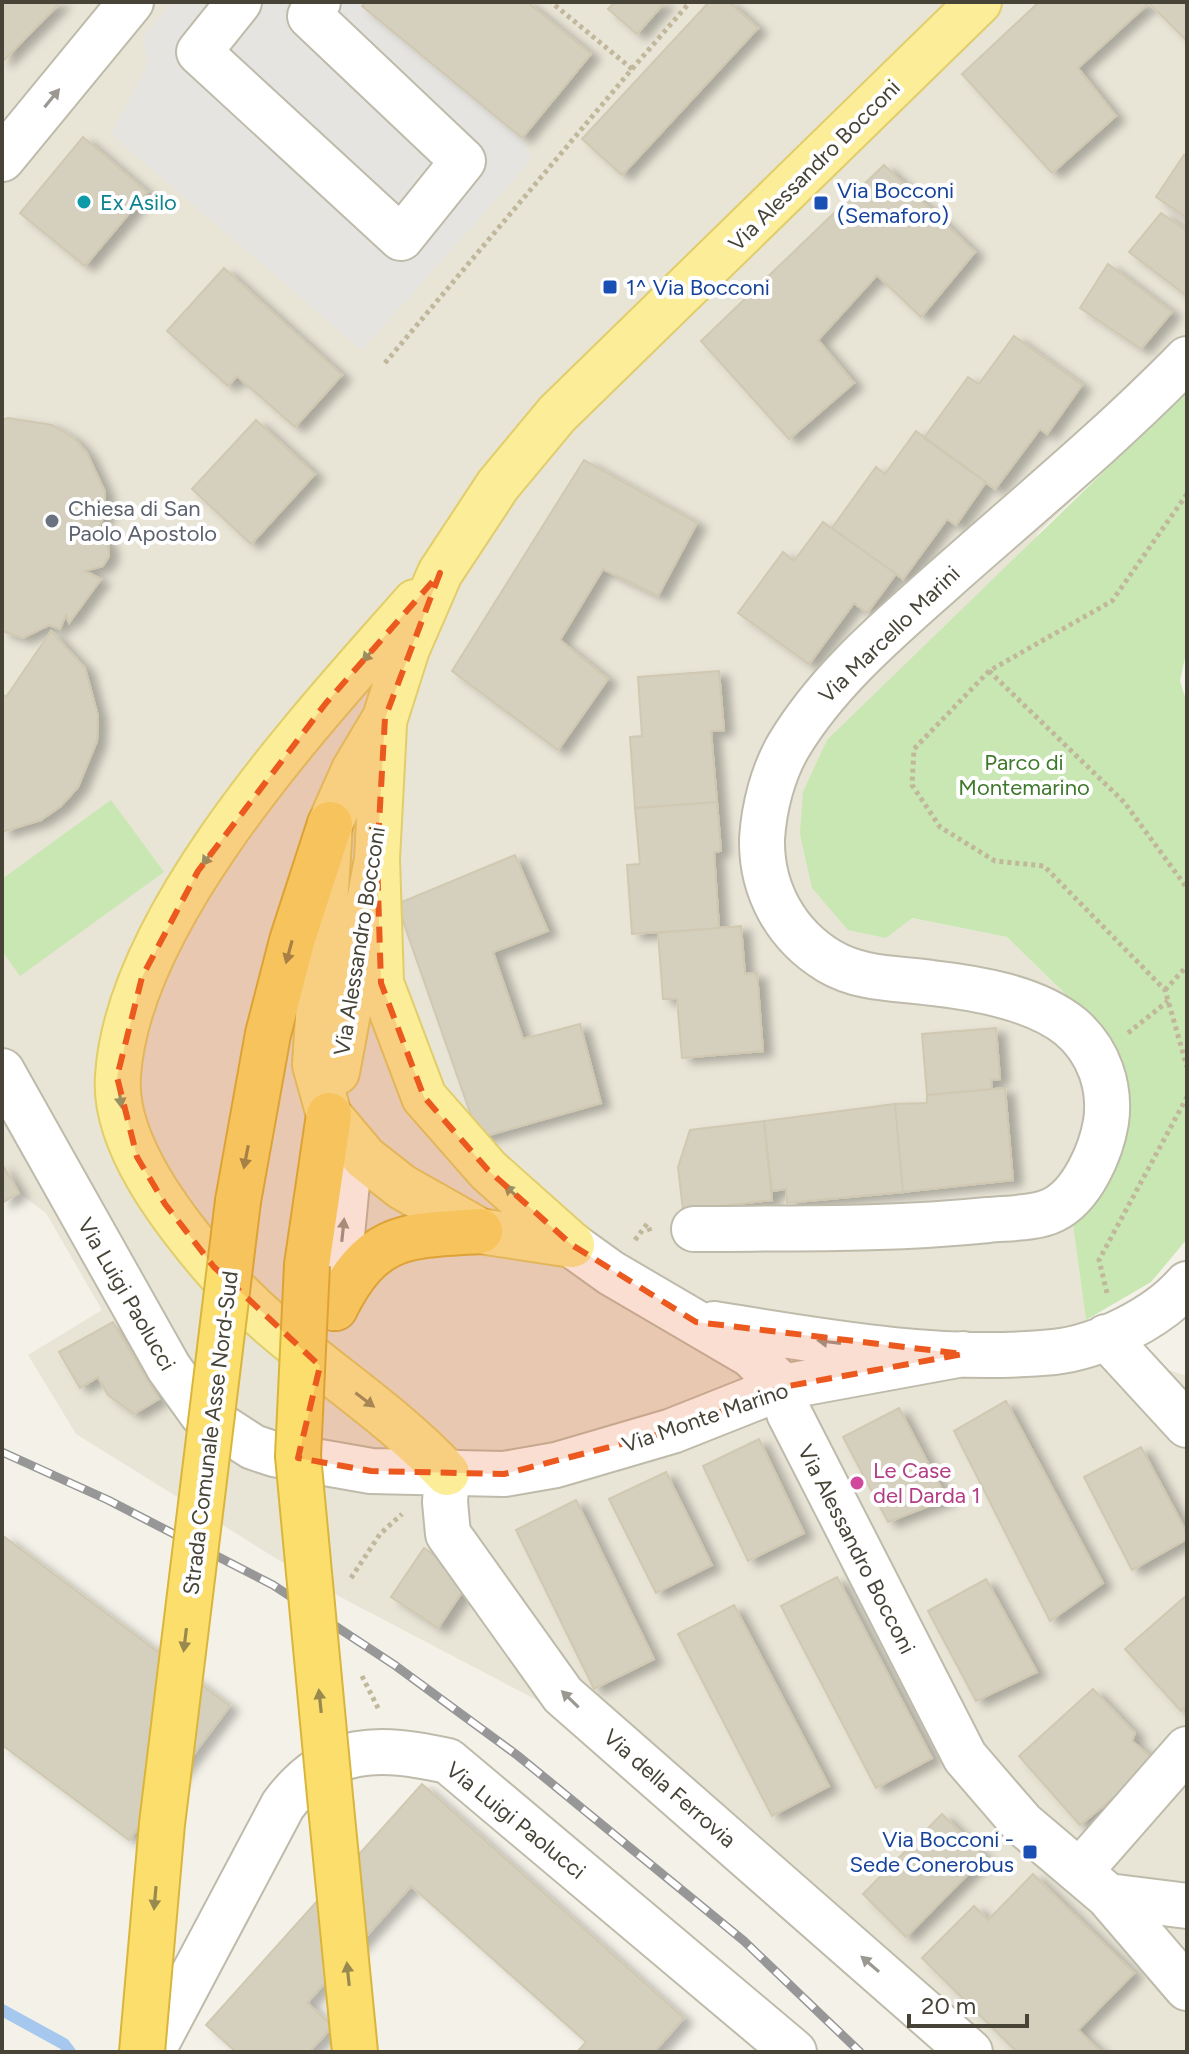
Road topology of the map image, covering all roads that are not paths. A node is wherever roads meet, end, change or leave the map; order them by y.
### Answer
1 (131, 2) edge
2 (239, 2) edge
3 (318, 2) edge
4 (979, 2) edge
5 (2, 159) edge
6 (1187, 359) edge
7 (440, 573) junction
8 (385, 718) junction
9 (330, 824) junction
10 (377, 859) junction
11 (2, 1071) edge
12 (329, 1115) junction
13 (694, 1229) dead end
14 (480, 1231) junction
15 (572, 1245) junction
16 (1187, 1284) edge
17 (335, 1308) junction
18 (696, 1322) junction
19 (1106, 1337) junction
20 (963, 1354) junction
21 (783, 1387) junction
22 (1178, 1409) edge
23 (298, 1456) junction
24 (447, 1473) junction
25 (1187, 1749) edge
26 (1094, 1884) junction
27 (1187, 1906) edge
28 (1187, 1988) edge
29 (142, 2052) edge
30 (152, 2052) edge
31 (355, 2052) edge
32 (794, 2052) edge
33 (970, 2052) edge

5 -> 1 street
2 - 3 street
4 - 7 main road, Via Alessandro Bocconi
6 - 13 street, Via Marcello Marini
7 - 8 main road, Via Alessandro Bocconi
7 -> 24 main road
8 - 9 main road, Via Alessandro Bocconi
8 - 10 main road, Via Alessandro Bocconi
9 - 12 main road
9 -> 29 highway, Strada Comunale Asse Nord-Sud, bridge
10 - 12 main road, Via Alessandro Bocconi
15 -> 10 main road
11 - 24 street, Via Luigi Paolucci
12 - 14 main road
17 -> 12 street
12 - 23 highway, bridge
14 - 15 main road
14 - 17 highway
15 - 18 street, Via Alessandro Bocconi
16 - 19 street, Via Monte Marino
17 - 23 highway, bridge
20 -> 18 street, Via Monte Marino
18 - 21 street, Via Alessandro Bocconi
19 - 20 street, Via Monte Marino
19 - 22 street
20 - 21 street, Via Monte Marino
21 - 24 street, Via Monte Marino
21 - 26 street, Via Alessandro Bocconi
31 -> 23 highway, bridge
33 -> 24 street, Via della Ferrovia
25 - 26 street
26 - 27 street
26 - 28 street, Via Alessandro Bocconi
30 - 32 street, Via Luigi Paolucci

